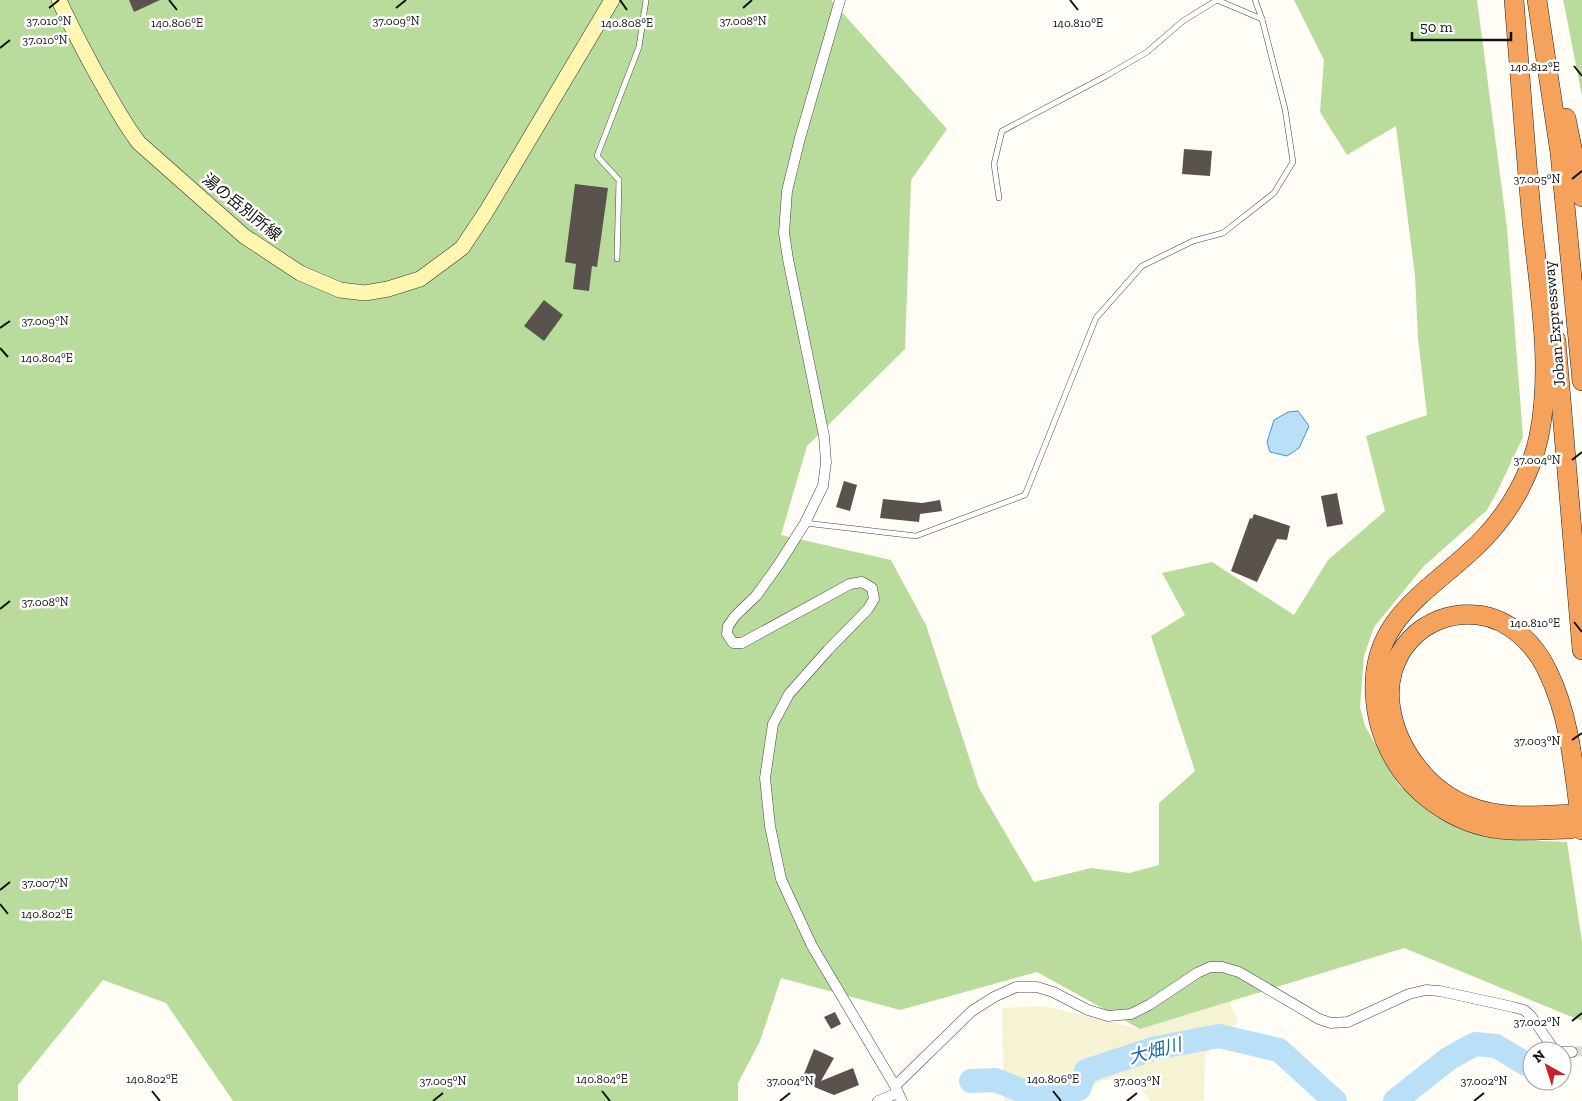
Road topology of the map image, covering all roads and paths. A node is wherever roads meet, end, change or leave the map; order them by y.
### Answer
1 (612, 0) edge
2 (646, 0) edge
3 (840, 0) edge
4 (1255, 0) edge
5 (1515, 0) edge
6 (1539, 0) edge
7 (60, 1) edge
8 (1262, 19) junction
9 (999, 198) dead end
10 (1582, 198) edge
11 (617, 259) dead end
12 (1582, 381) edge
13 (804, 523) junction
14 (1582, 650) edge
15 (1574, 824) edge
16 (1548, 1041) edge
17 (898, 1093) edge
18 (878, 1101) edge

1 - 7 main road, 湯の岳別所線
2 - 11 lane
3 - 13 street
4 - 8 lane
5 - 14 highway, Joban Expressway
5 - 15 highway
6 - 10 highway
6 - 12 highway, Joban Expressway
8 - 9 lane
8 - 13 lane
13 - 17 street
15 - 15 highway
16 - 17 street
17 - 18 street

